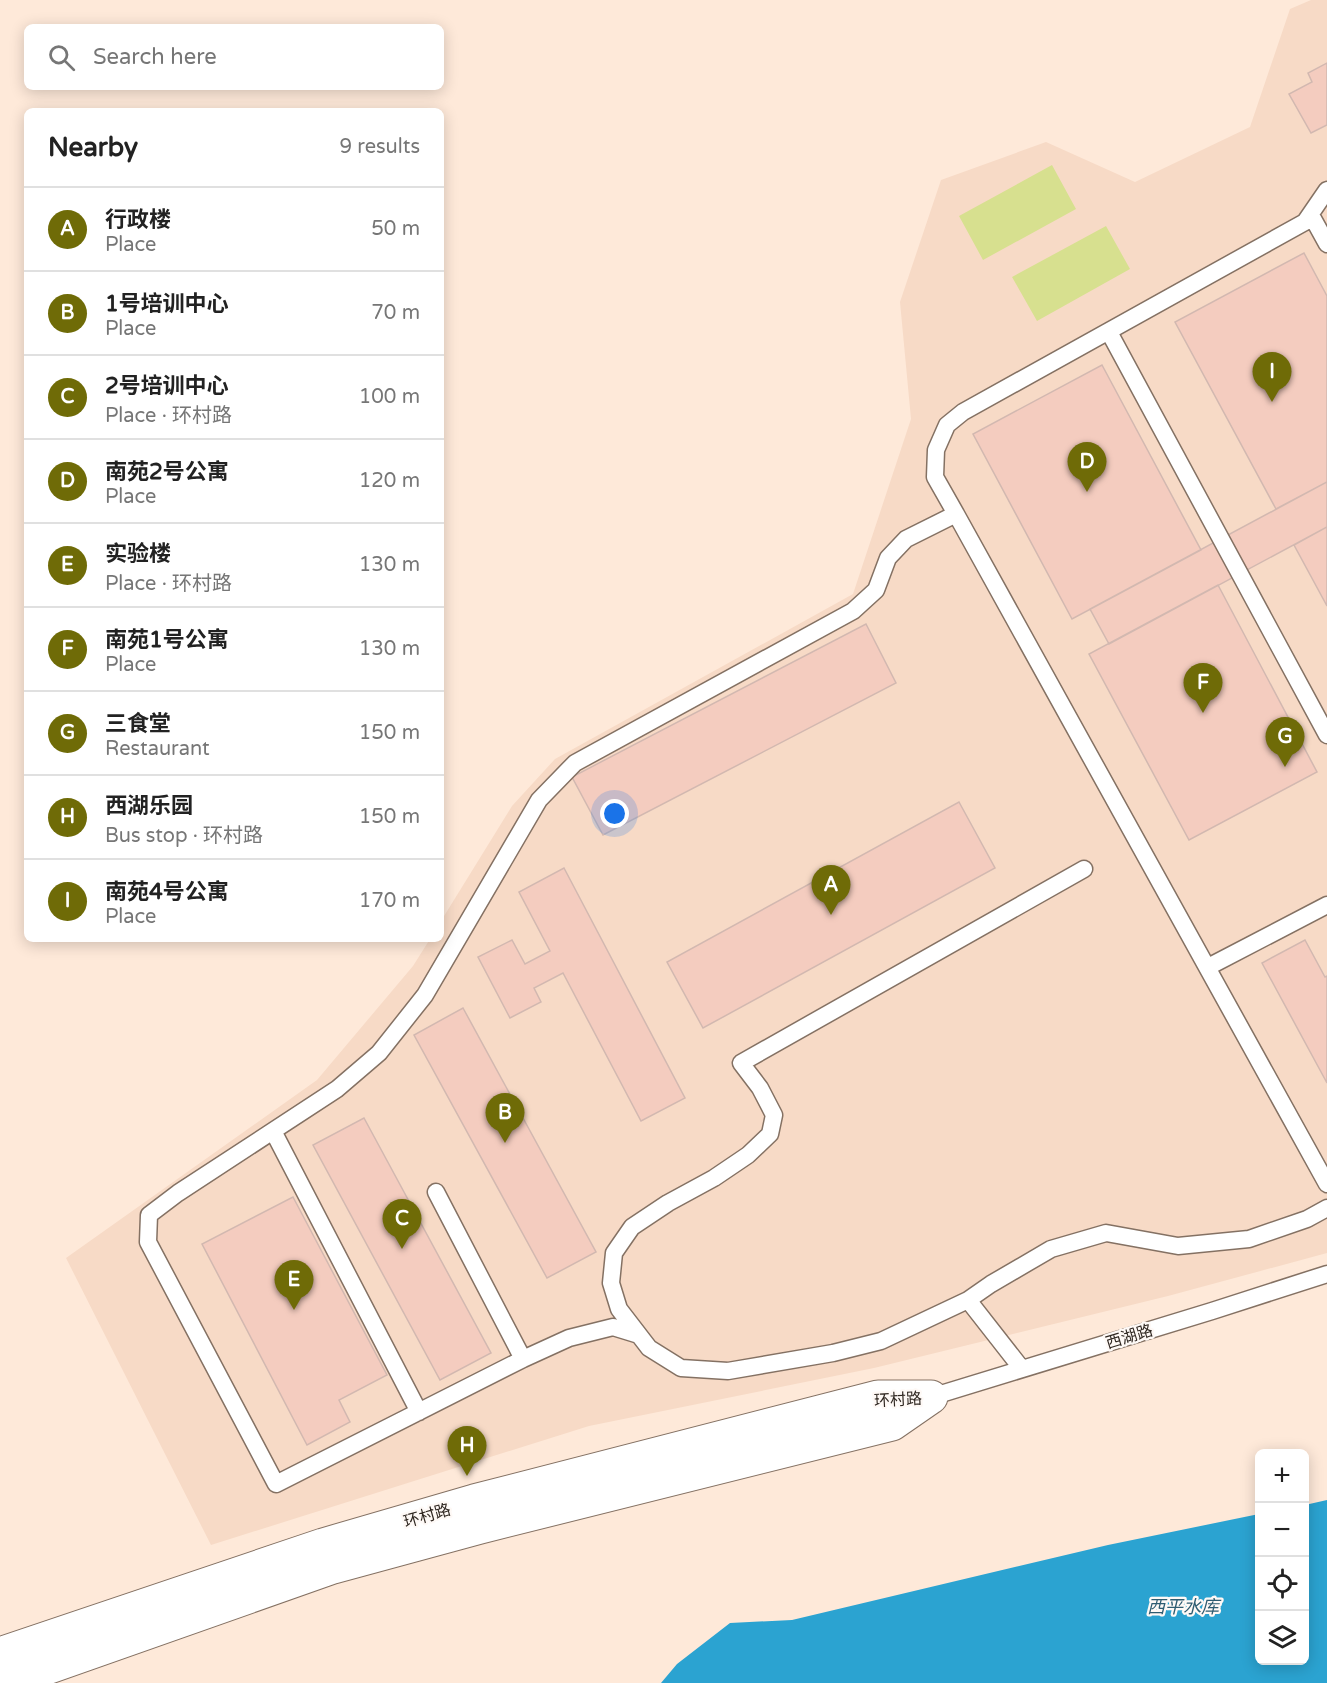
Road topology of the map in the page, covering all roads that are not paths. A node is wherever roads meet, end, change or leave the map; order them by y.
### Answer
1 (1327, 190) edge
2 (1311, 215) junction
3 (1327, 244) edge
4 (1108, 332) junction
5 (956, 514) junction
6 (1327, 735) edge
7 (1084, 869) dead end
8 (1327, 905) edge
9 (1208, 967) junction
10 (273, 1131) junction
11 (1327, 1184) edge
12 (436, 1192) dead end
13 (1327, 1208) edge
14 (1327, 1274) edge
15 (968, 1300) junction
16 (639, 1335) junction
17 (523, 1359) junction
18 (1022, 1369) junction
19 (931, 1397) junction
20 (419, 1412) junction
21 (0, 1654) edge
22 (4, 1683) edge

1 - 2 lane
2 - 3 lane
2 - 4 lane
4 - 5 lane
4 - 6 lane
5 - 9 lane
5 - 10 lane
7 - 16 lane
8 - 9 lane
9 - 11 lane
10 - 20 lane
10 - 20 lane
12 - 17 lane
13 - 15 lane
14 - 18 lane, 西湖路
15 - 16 lane
15 - 18 lane
16 - 17 lane
17 - 20 lane
18 - 19 lane, 西湖路
19 - 21 street, 环村路
19 - 22 street, 环村路

